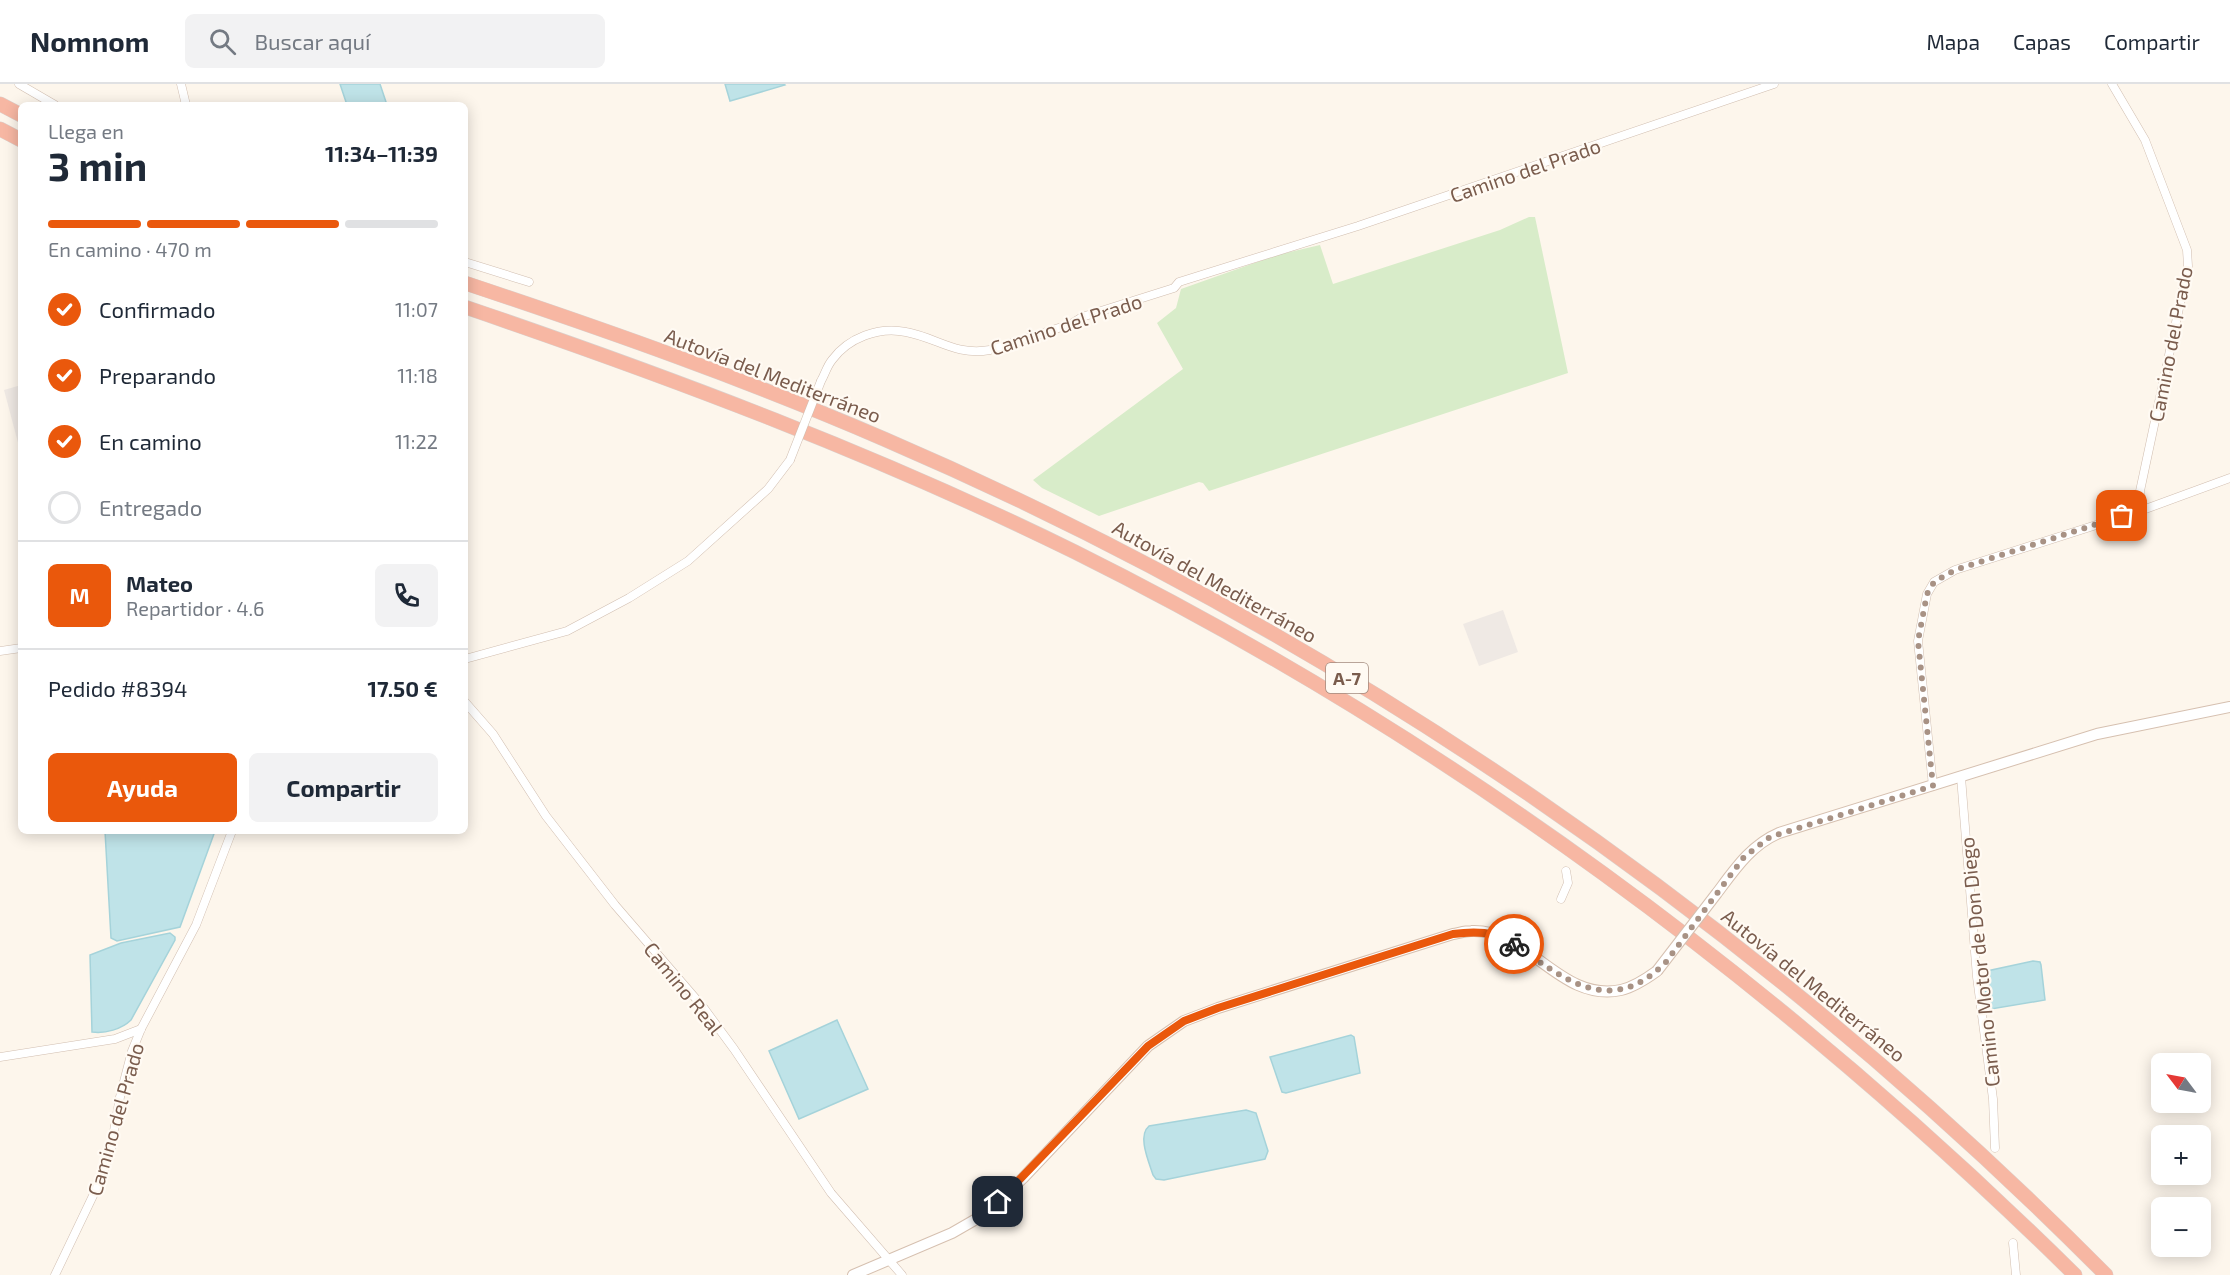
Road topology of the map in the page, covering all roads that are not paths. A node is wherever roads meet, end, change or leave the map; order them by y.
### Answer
1 (20, 84) edge
2 (182, 84) edge
3 (1774, 84) edge
4 (2112, 84) edge
5 (50, 102) edge
6 (185, 102) edge
7 (0, 104) edge
8 (18, 113) edge
9 (0, 129) edge
10 (18, 138) edge
11 (468, 263) edge
12 (529, 282) dead end
13 (468, 284) edge
14 (468, 308) edge
15 (2230, 478) edge
16 (2140, 511) junction
17 (18, 648) edge
18 (0, 651) edge
19 (468, 658) edge
20 (468, 705) edge
21 (2230, 707) edge
22 (1961, 777) junction
23 (1933, 786) junction
24 (231, 834) edge
25 (1566, 871) dead end
26 (1561, 898) dead end
27 (141, 1029) junction
28 (0, 1057) edge
29 (1995, 1148) dead end
30 (2013, 1243) dead end
31 (888, 1260) junction
32 (55, 1275) edge
33 (853, 1275) edge
34 (902, 1275) edge
35 (2016, 1275) edge
36 (2075, 1275) edge
37 (2106, 1275) edge

1 - 5 street
2 - 6 street
3 - 19 street, Camino del Prado, bridge
4 - 16 street, Camino del Prado
7 - 8 highway
9 - 10 highway
11 - 12 street
13 - 37 highway, Autovía del Mediterráneo / A-7
14 - 36 highway, Autovía del Mediterráneo / A-7
15 - 16 street
16 - 23 street
17 - 18 street
20 - 31 street, Camino Real
21 - 22 main road
22 - 23 main road
22 - 29 street, Camino Motor de Don Diego
23 - 31 main road, bridge
24 - 27 street, Camino del Prado
25 - 26 street
27 - 28 street
27 - 32 street, Camino del Prado
30 - 35 street
31 - 33 main road
31 - 34 street, Camino Real

